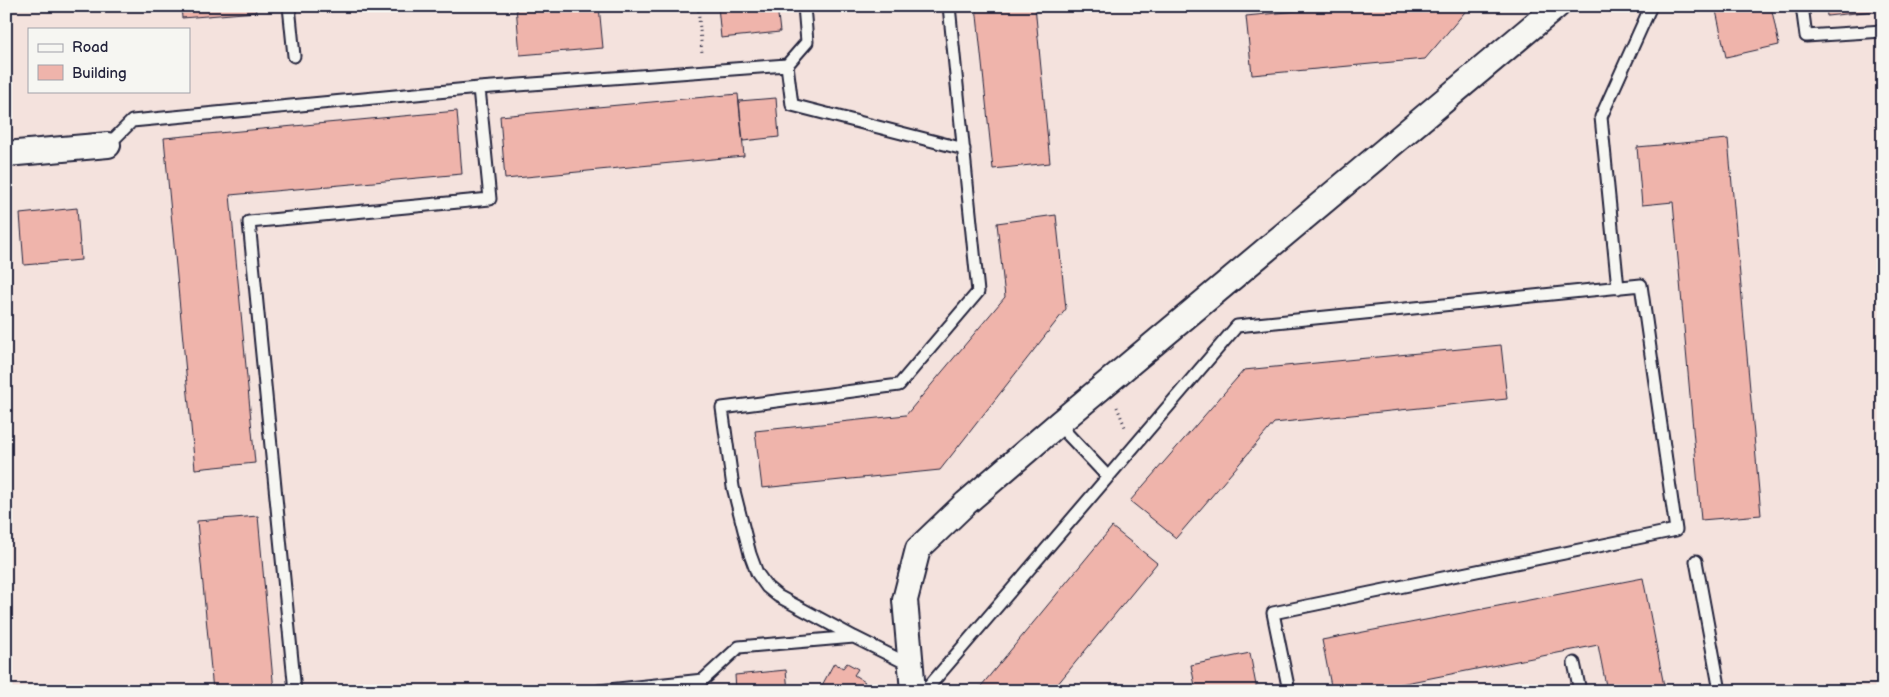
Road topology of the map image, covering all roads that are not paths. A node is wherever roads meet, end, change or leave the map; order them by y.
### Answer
1 (289, 6) edge
2 (804, 6) edge
3 (949, 6) edge
4 (1557, 6) edge
5 (1651, 6) edge
6 (1802, 6) edge
7 (1883, 31) edge
8 (294, 56) dead end
9 (787, 65) junction
10 (479, 88) junction
11 (108, 145) joint
12 (964, 149) junction
13 (6, 154) edge
14 (1618, 288) junction
15 (1058, 424) junction
16 (1108, 477) junction
17 (1696, 561) dead end
18 (854, 637) junction
19 (1574, 662) dead end
20 (910, 666) junction
21 (295, 691) edge
22 (599, 691) edge
23 (913, 691) edge
24 (925, 691) edge
25 (1289, 691) edge
26 (1580, 691) edge
27 (1720, 691) edge

1 - 8 lane
2 - 9 lane
3 - 12 lane
4 - 15 street
5 - 14 lane
6 - 7 lane
9 - 10 lane
9 - 12 lane
10 - 11 lane
10 - 21 lane
11 - 13 street
12 - 18 lane
14 - 16 lane
14 - 25 lane
15 - 16 lane
15 - 20 street
16 - 24 lane
17 - 27 lane
18 - 20 lane
18 - 22 lane
19 - 26 lane
20 - 23 street

